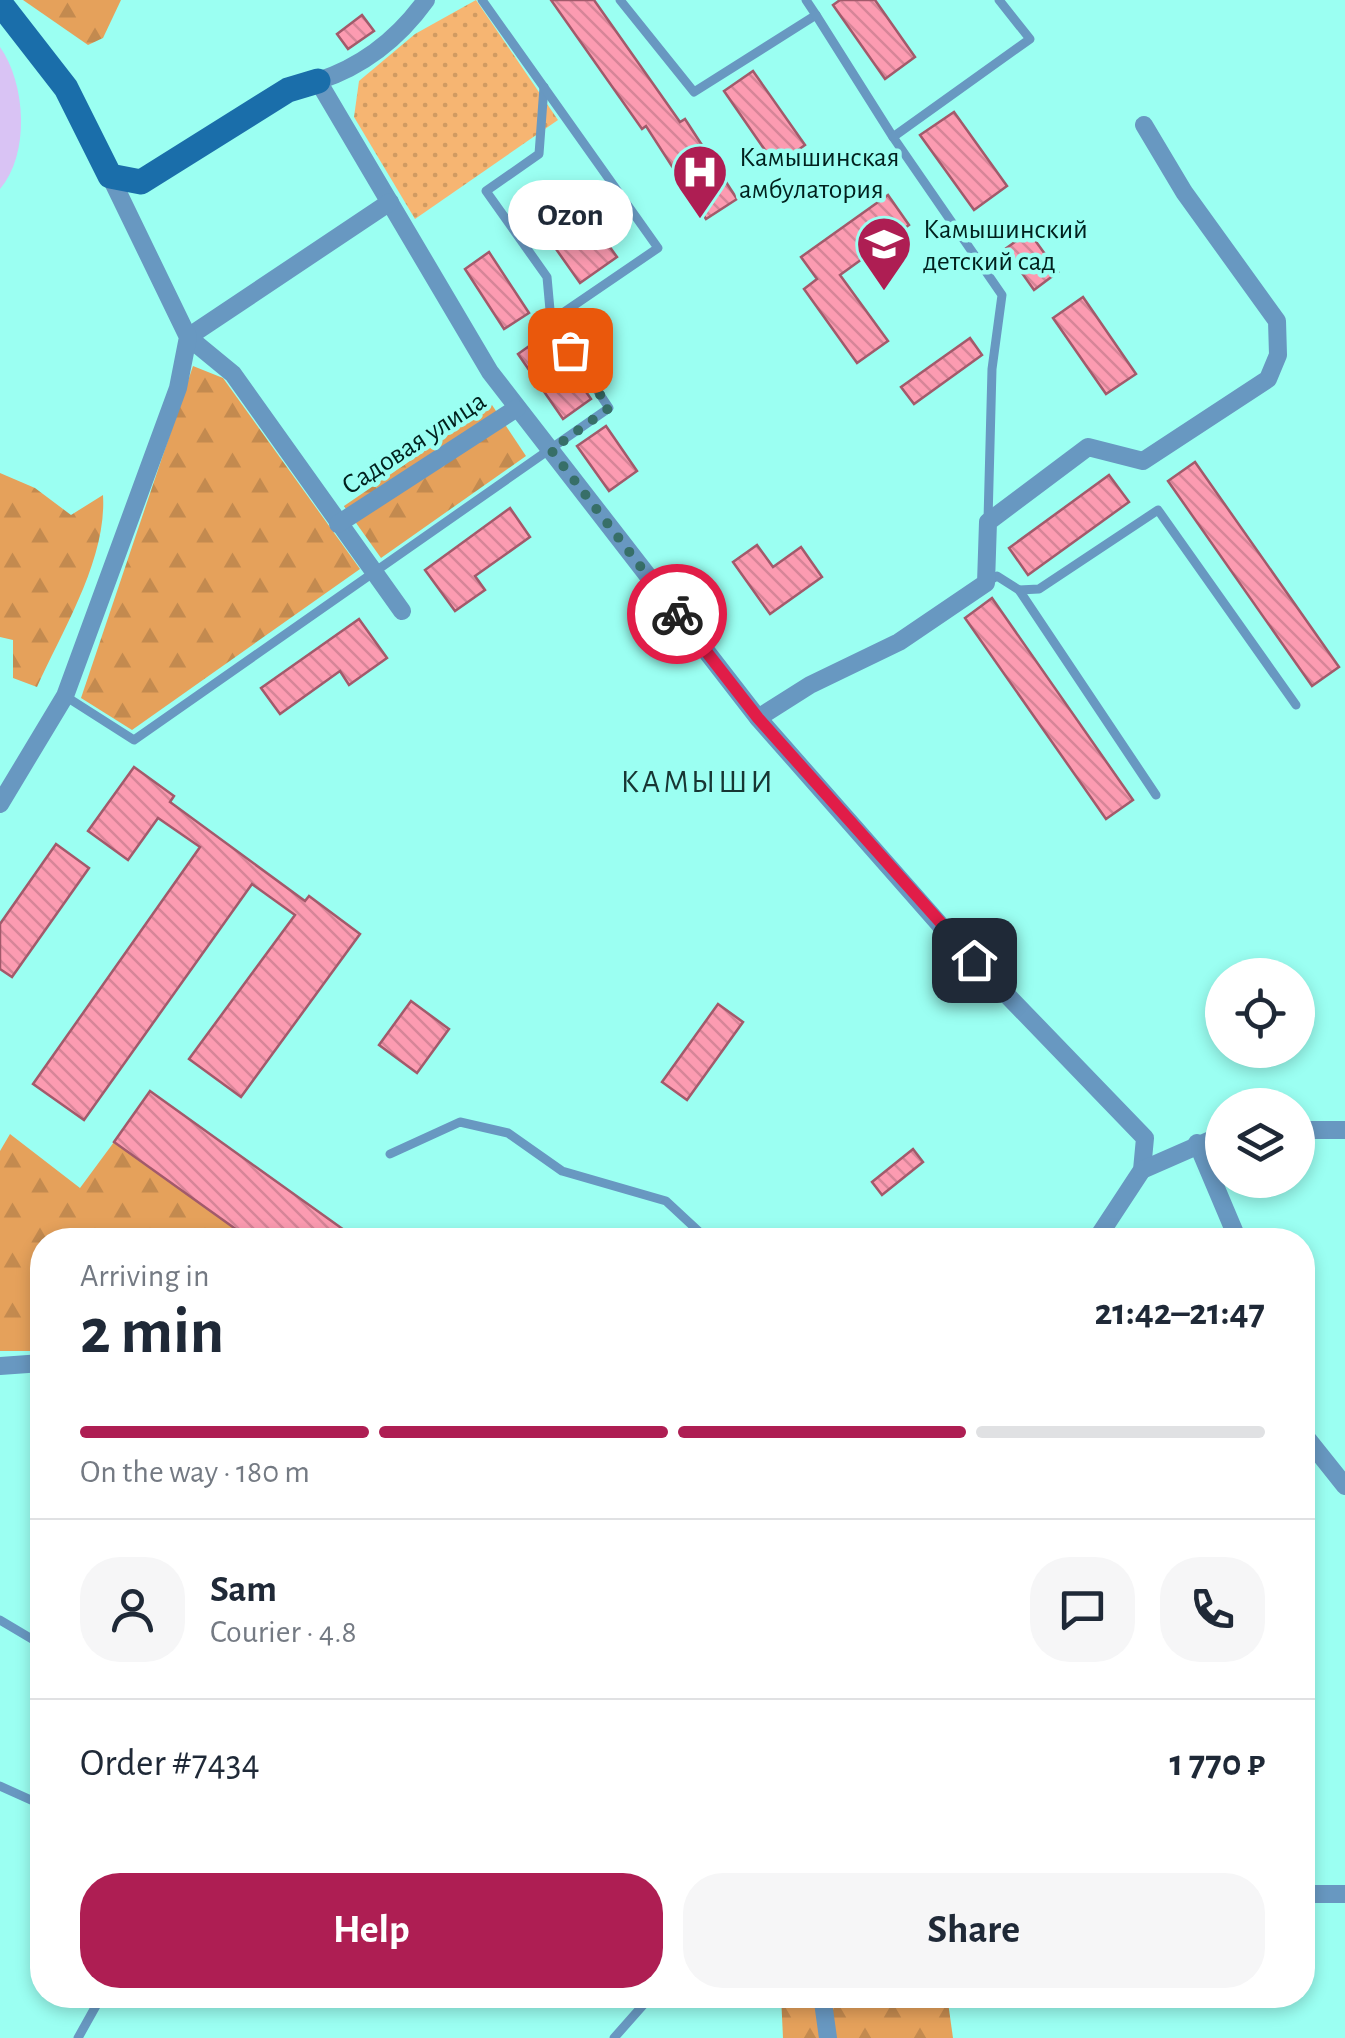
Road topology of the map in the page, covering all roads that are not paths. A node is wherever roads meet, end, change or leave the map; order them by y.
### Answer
1 (426, 0) edge
2 (482, 0) edge
3 (620, 0) edge
4 (806, 0) edge
5 (999, 0) edge
6 (0, 4) edge
7 (816, 15) junction
8 (318, 81) junction
9 (544, 87) junction
10 (1144, 125) dead end
11 (893, 137) junction
12 (110, 176) junction
13 (390, 202) junction
14 (551, 321) junction
15 (188, 337) junction
16 (518, 408) junction
17 (551, 450) junction
18 (988, 522) junction
19 (338, 524) junction
20 (374, 575) junction
21 (986, 583) junction
22 (1019, 590) junction
23 (402, 611) dead end
24 (66, 696) junction
25 (1296, 705) dead end
26 (758, 718) junction
27 (1156, 795) dead end
28 (0, 804) edge
29 (1315, 1130) edge
30 (1345, 1130) edge
31 (1205, 1140) edge
32 (1197, 1142) junction
33 (390, 1154) dead end
34 (1142, 1170) junction
35 (695, 1228) edge
36 (1104, 1228) edge
37 (1233, 1228) edge
38 (30, 1364) edge
39 (0, 1366) edge
40 (1315, 1448) edge
41 (1345, 1486) edge
42 (0, 1620) edge
43 (30, 1638) edge
44 (0, 1786) edge
45 (30, 1799) edge
46 (1315, 1894) edge
47 (1345, 1894) edge
48 (95, 2008) edge
49 (641, 2008) edge
50 (824, 2008) edge
51 (78, 2038) edge
52 (614, 2038) edge
53 (828, 2038) edge

1 - 8 street
2 - 9 lane
3 - 7 lane
4 - 7 lane
5 - 11 lane
6 - 12 street
7 - 11 lane
8 - 12 street
8 - 13 street
9 - 14 lane
9 - 14 lane
10 - 18 street
11 - 18 lane
12 - 15 street
13 - 15 street
13 - 16 street
14 - 17 lane
15 - 19 street
15 - 24 street
16 - 17 street
16 - 19 street, Садовая улица
17 - 20 lane
17 - 26 street
18 - 21 street
19 - 20 street
20 - 23 street
20 - 24 lane
21 - 22 lane
21 - 26 street
22 - 25 lane
22 - 27 lane
24 - 28 street
26 - 34 street
29 - 30 street
31 - 32 street
32 - 34 street
32 - 37 street
33 - 35 lane
34 - 36 street
38 - 39 street
40 - 41 street
42 - 43 lane
44 - 45 lane
46 - 47 street
48 - 51 lane
49 - 52 lane
50 - 53 street

